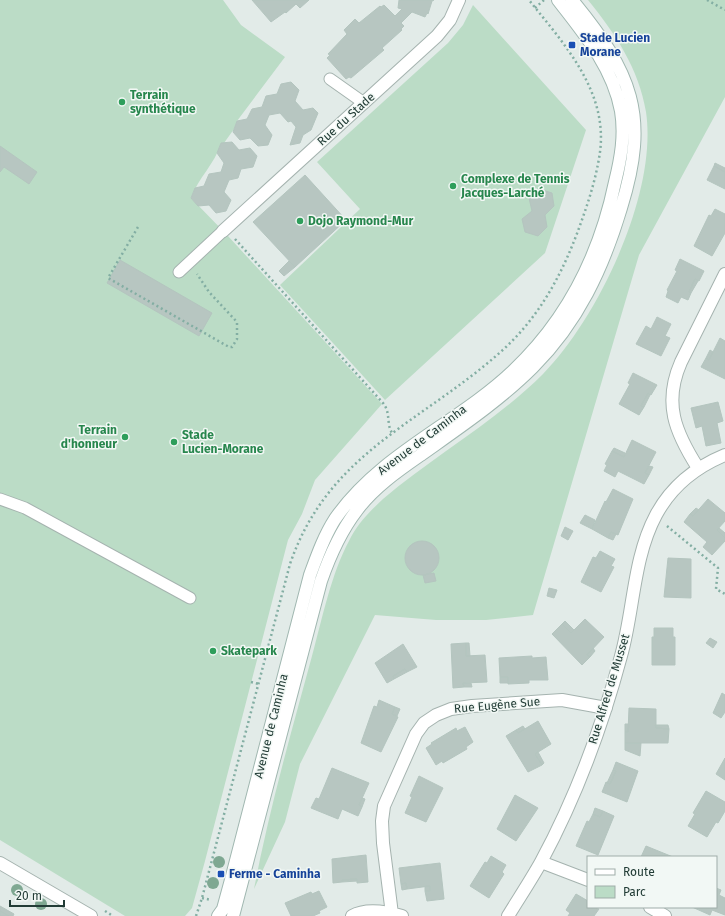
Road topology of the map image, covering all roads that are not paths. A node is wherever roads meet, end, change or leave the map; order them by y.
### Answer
1 (459, 0) edge
2 (558, 0) edge
3 (572, 0) edge
4 (330, 79) dead end
5 (364, 102) junction
6 (225, 230) joint
7 (179, 272) dead end
8 (725, 274) edge
9 (725, 455) edge
10 (698, 468) junction
11 (0, 499) edge
12 (190, 598) dead end
13 (606, 708) junction
14 (541, 862) junction
15 (0, 863) edge
16 (587, 880) edge
17 (652, 908) edge
18 (397, 915) edge
19 (91, 916) edge
20 (218, 916) edge
21 (233, 916) edge
22 (352, 916) edge
23 (508, 916) edge
24 (665, 916) edge

1 - 5 street, Rue du Stade
2 - 20 street, Avenue de Caminha
3 - 21 street, Avenue de Caminha
4 - 5 lane
5 - 6 street, Rue du Stade
6 - 7 lane
8 - 10 street
9 - 10 street, Rue Alfred de Musset
10 - 13 street, Rue Alfred de Musset
11 - 12 lane
13 - 14 street, Rue Alfred de Musset
13 - 18 street, Rue Eugène Sue
14 - 16 street
14 - 23 street, Rue Alfred de Musset
15 - 19 street
17 - 24 street
18 - 22 street

